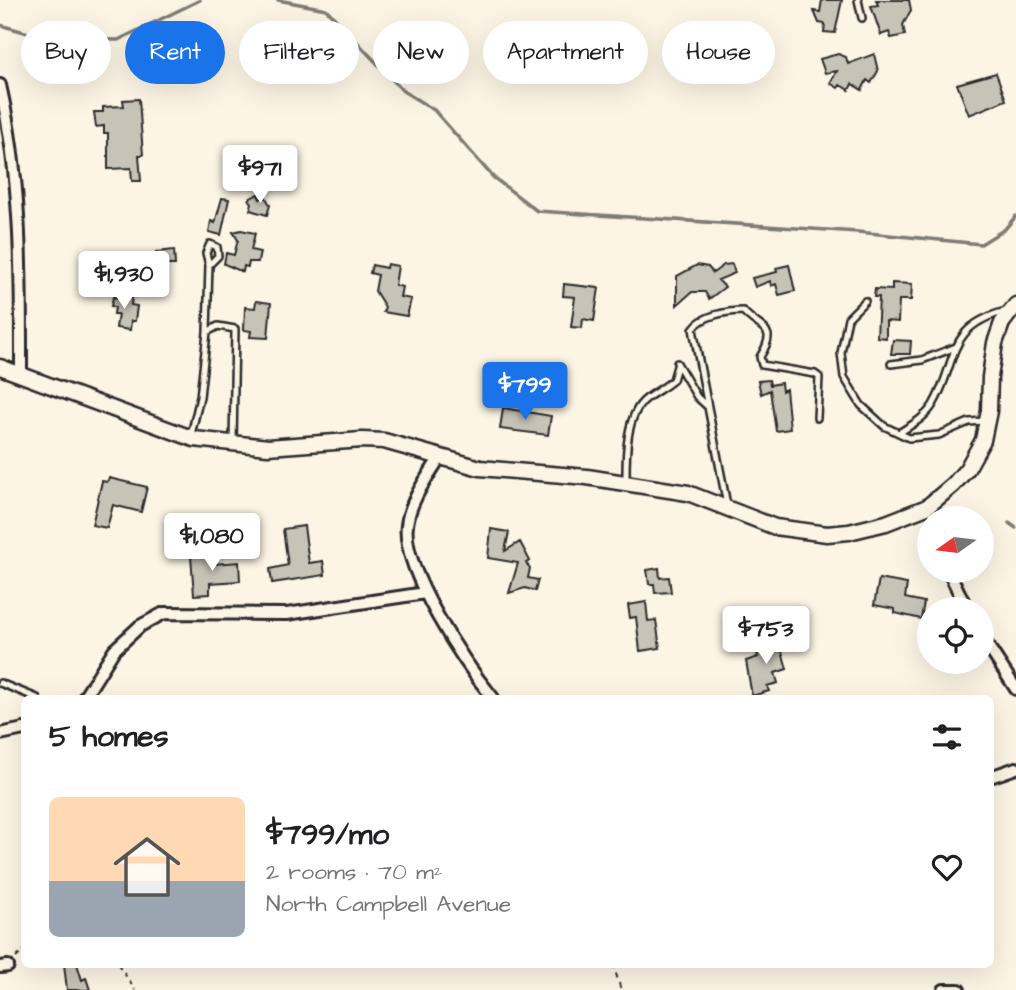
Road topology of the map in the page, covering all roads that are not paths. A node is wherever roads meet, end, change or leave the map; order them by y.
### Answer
1 (858, 0) edge
2 (862, 18) dead end
3 (0, 85) edge
4 (209, 265) dead end
5 (865, 301) dead end
6 (1014, 307) edge
7 (206, 332) junction
8 (956, 347) junction
9 (891, 364) dead end
10 (0, 366) edge
11 (21, 372) junction
12 (708, 407) junction
13 (817, 418) dead end
14 (987, 421) junction
15 (899, 433) junction
16 (191, 438) junction
17 (233, 443) junction
18 (440, 457) junction
19 (626, 483) junction
20 (934, 506) edge
21 (727, 508) junction
22 (917, 516) edge
23 (425, 593) junction
24 (994, 655) edge
25 (0, 683) edge
26 (1016, 689) edge
27 (30, 695) edge
28 (86, 695) edge
29 (491, 695) edge
30 (21, 730) edge
31 (0, 734) edge
32 (1016, 768) edge
33 (994, 776) edge
34 (944, 990) edge
35 (959, 990) edge

1 - 2 lane
3 - 11 street
4 - 7 lane
5 - 15 lane
6 - 8 lane
6 - 14 main road
7 - 16 lane
7 - 17 lane
8 - 9 lane
8 - 15 lane
10 - 11 main road
11 - 16 main road
12 - 13 lane
12 - 19 lane
12 - 21 lane
14 - 15 lane
14 - 20 main road
16 - 17 main road
17 - 18 main road
18 - 19 main road
18 - 23 street
19 - 21 main road
21 - 22 main road
23 - 28 street
23 - 29 street
24 - 26 street
25 - 27 lane
30 - 31 street
32 - 33 street
34 - 35 street

